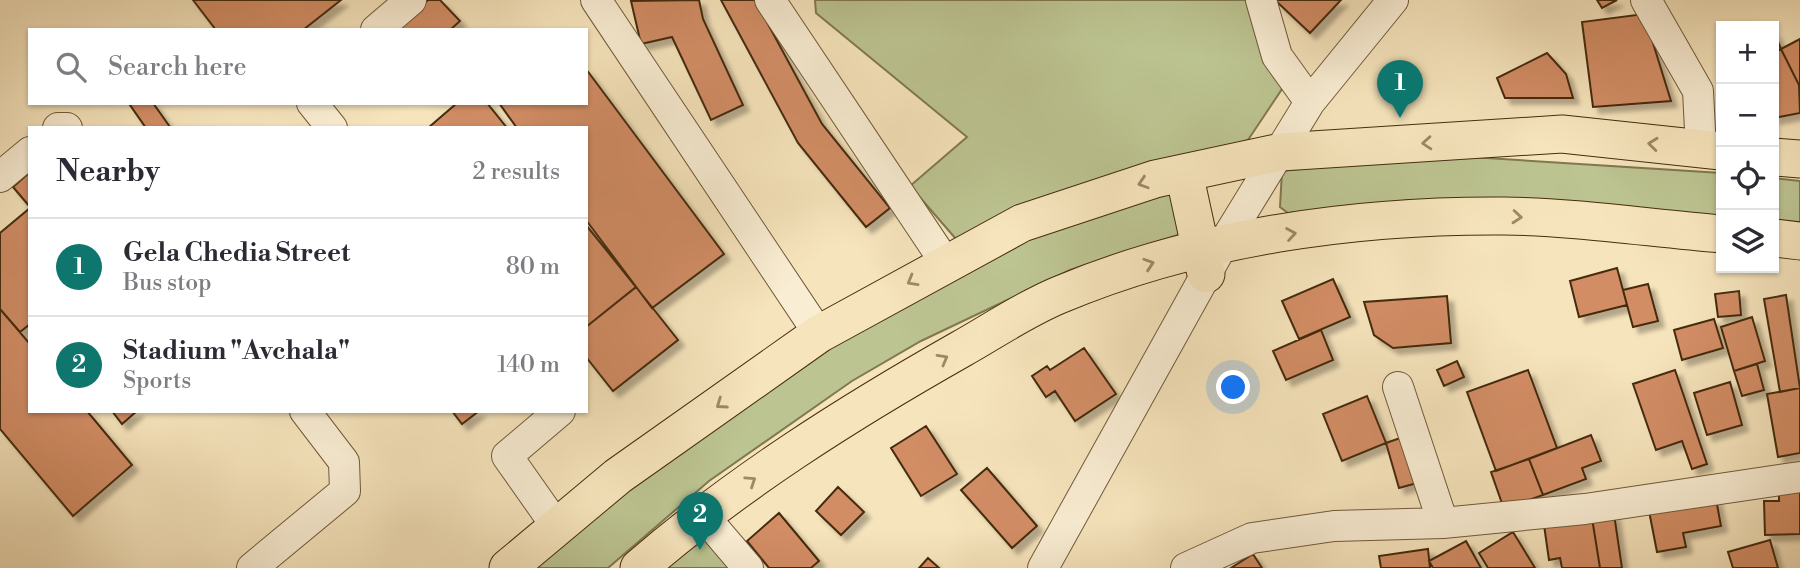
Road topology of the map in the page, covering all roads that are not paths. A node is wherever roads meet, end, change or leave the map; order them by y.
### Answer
1 (411, 0) edge
2 (596, 0) edge
3 (770, 0) edge
4 (1261, 0) edge
5 (1393, 0) edge
6 (1646, 0) edge
7 (378, 28) edge
8 (1310, 102) junction
9 (314, 105) edge
10 (329, 126) edge
11 (1711, 150) edge
12 (1281, 152) junction
13 (28, 154) edge
14 (1779, 157) edge
15 (1800, 159) edge
16 (1184, 173) junction
17 (0, 177) edge
18 (1716, 234) edge
19 (1779, 240) edge
20 (1800, 242) edge
21 (1210, 256) junction
22 (945, 262) junction
23 (820, 334) junction
24 (1398, 387) dead end
25 (306, 413) edge
26 (558, 413) edge
27 (1800, 477) edge
28 (702, 514) junction
29 (1443, 523) junction
30 (557, 527) junction
31 (252, 568) edge
32 (508, 568) edge
33 (639, 568) edge
34 (748, 568) edge
35 (1043, 568) edge
36 (1186, 568) edge

1 - 7 street
2 - 23 street
3 - 22 street
4 - 8 street
5 - 8 street
6 - 11 street
8 - 12 street
9 - 10 street
11 -> 12 main road
12 - 16 main road
12 - 21 street
13 - 17 street
14 - 15 main road
16 - 21 main road
16 -> 22 main road
21 -> 18 main road
19 - 20 main road
28 -> 21 main road
21 - 35 street
22 -> 23 main road
23 -> 30 main road
24 - 29 street
25 - 31 street
26 - 30 street
27 - 29 street
28 - 33 main road
28 - 34 street
29 - 36 street
30 - 32 main road

